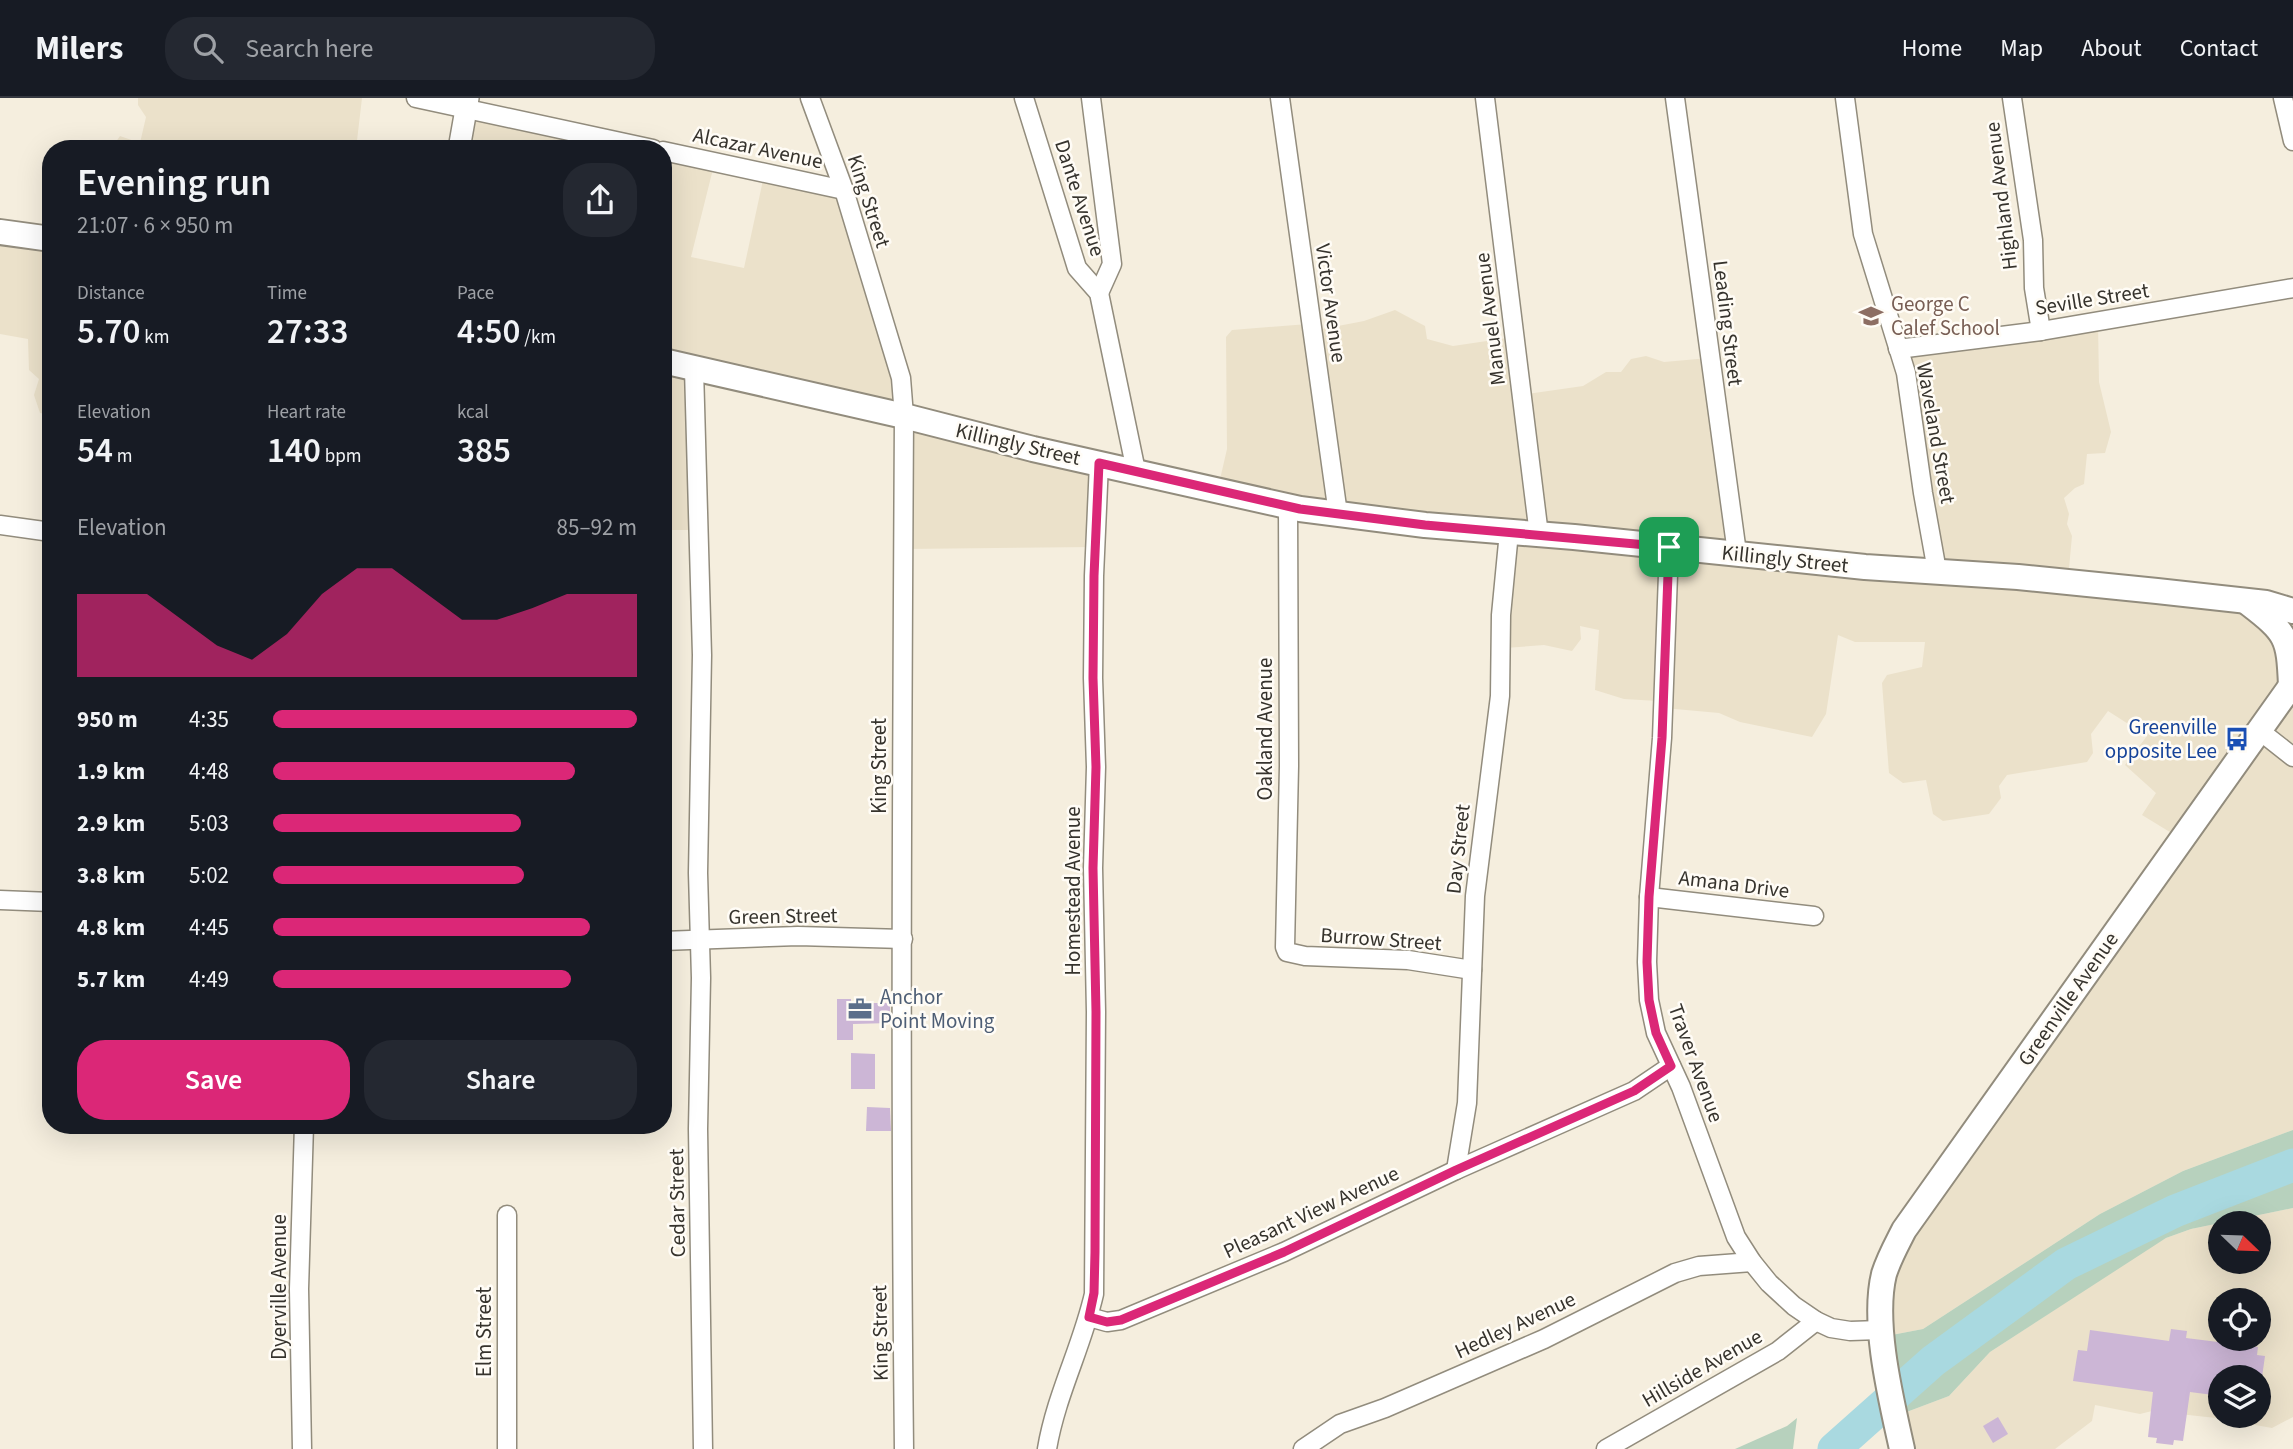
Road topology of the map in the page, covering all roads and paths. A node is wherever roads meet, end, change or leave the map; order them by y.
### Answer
1 (416, 98) edge
2 (810, 98) edge
3 (1024, 98) edge
4 (1090, 98) edge
5 (1280, 98) edge
6 (1485, 98) edge
7 (1675, 98) edge
8 (1845, 98) edge
9 (2012, 98) edge
10 (2283, 98) edge
11 (467, 103) edge
12 (461, 140) edge
13 (617, 140) edge
14 (2293, 141) edge
15 (672, 153) edge
16 (844, 190) junction
17 (0, 232) edge
18 (42, 238) edge
19 (2293, 288) edge
20 (1099, 293) junction
21 (2041, 331) junction
22 (1898, 349) junction
23 (672, 363) edge
24 (694, 369) junction
25 (904, 416) junction
26 (1099, 463) junction
27 (1136, 471) junction
28 (1288, 506) junction
29 (1338, 514) junction
30 (0, 525) edge
31 (42, 531) edge
32 (1509, 532) junction
33 (1539, 536) junction
34 (1669, 547) junction
35 (1737, 554) junction
36 (1937, 571) junction
37 (2244, 601) junction
38 (2293, 611) edge
39 (2292, 685) edge
40 (2260, 731) junction
41 (2293, 757) edge
42 (1649, 897) junction
43 (0, 900) edge
44 (42, 902) edge
45 (1814, 916) dead end
46 (903, 939) junction
47 (701, 940) junction
48 (672, 941) edge
49 (1287, 952) joint
50 (1472, 970) junction
51 (1671, 1066) junction
52 (304, 1134) edge
53 (1456, 1170) junction
54 (507, 1215) dead end
55 (1752, 1262) junction
56 (1089, 1317) junction
57 (1816, 1321) junction
58 (1882, 1340) junction
59 (1900, 1438) edge
60 (302, 1449) edge
61 (507, 1449) edge
62 (703, 1449) edge
63 (904, 1449) edge
64 (1047, 1449) edge
65 (1303, 1449) edge
66 (1606, 1449) edge

1 - 11 street
2 - 16 street, King Street
3 - 20 street, Dante Avenue
4 - 20 street
5 - 29 street, Victor Avenue
6 - 33 street, Manuel Avenue
7 - 35 street, Leading Street
8 - 22 street, Waveland Street
9 - 21 street, Highland Avenue
10 - 14 street
11 - 12 street
11 - 13 street
15 - 16 street, Alcazar Avenue
16 - 25 street, King Street
17 - 18 main road
19 - 21 street, Seville Street
20 - 27 street, Dante Avenue
21 - 22 street, Seville Street
22 - 36 street, Waveland Street
23 - 24 main road, Killingly Street
24 - 25 main road, Killingly Street
24 - 47 street, Cedar Street
25 - 26 main road, Killingly Street
25 - 46 street, King Street
26 - 27 main road, Killingly Street
26 - 56 street, Homestead Avenue
27 - 28 main road, Killingly Street
28 - 29 main road, Killingly Street
28 - 49 street, Oakland Avenue
29 - 32 main road, Killingly Street
30 - 31 street
32 - 33 main road, Killingly Street
32 - 50 street, Day Street
33 - 34 main road, Killingly Street
34 - 35 main road, Killingly Street
34 - 42 street, Traver Avenue
35 - 36 main road, Killingly Street
36 - 37 main road, Killingly Street
37 - 38 main road, Killingly Street
37 - 39 main road
39 - 40 main road, Greenville Avenue
40 - 41 street
40 - 58 main road, Greenville Avenue
42 - 45 street, Amana Drive
42 - 51 street, Traver Avenue
43 - 44 street
46 - 47 street, Green Street
46 - 63 street, King Street
47 - 48 street, Green Street
47 - 62 street, Cedar Street
49 - 50 street, Burrow Street
50 - 53 street, Day Street
51 - 53 street, Pleasant View Avenue
51 - 55 street, Traver Avenue
52 - 60 street, Dyerville Avenue
53 - 56 street, Pleasant View Avenue
54 - 61 street, Elm Street
55 - 57 street, Traver Avenue
55 - 65 street, Hedley Avenue
56 - 64 street
57 - 58 street, Traver Avenue
57 - 66 street, Hillside Avenue
58 - 59 main road, Greenville Avenue

